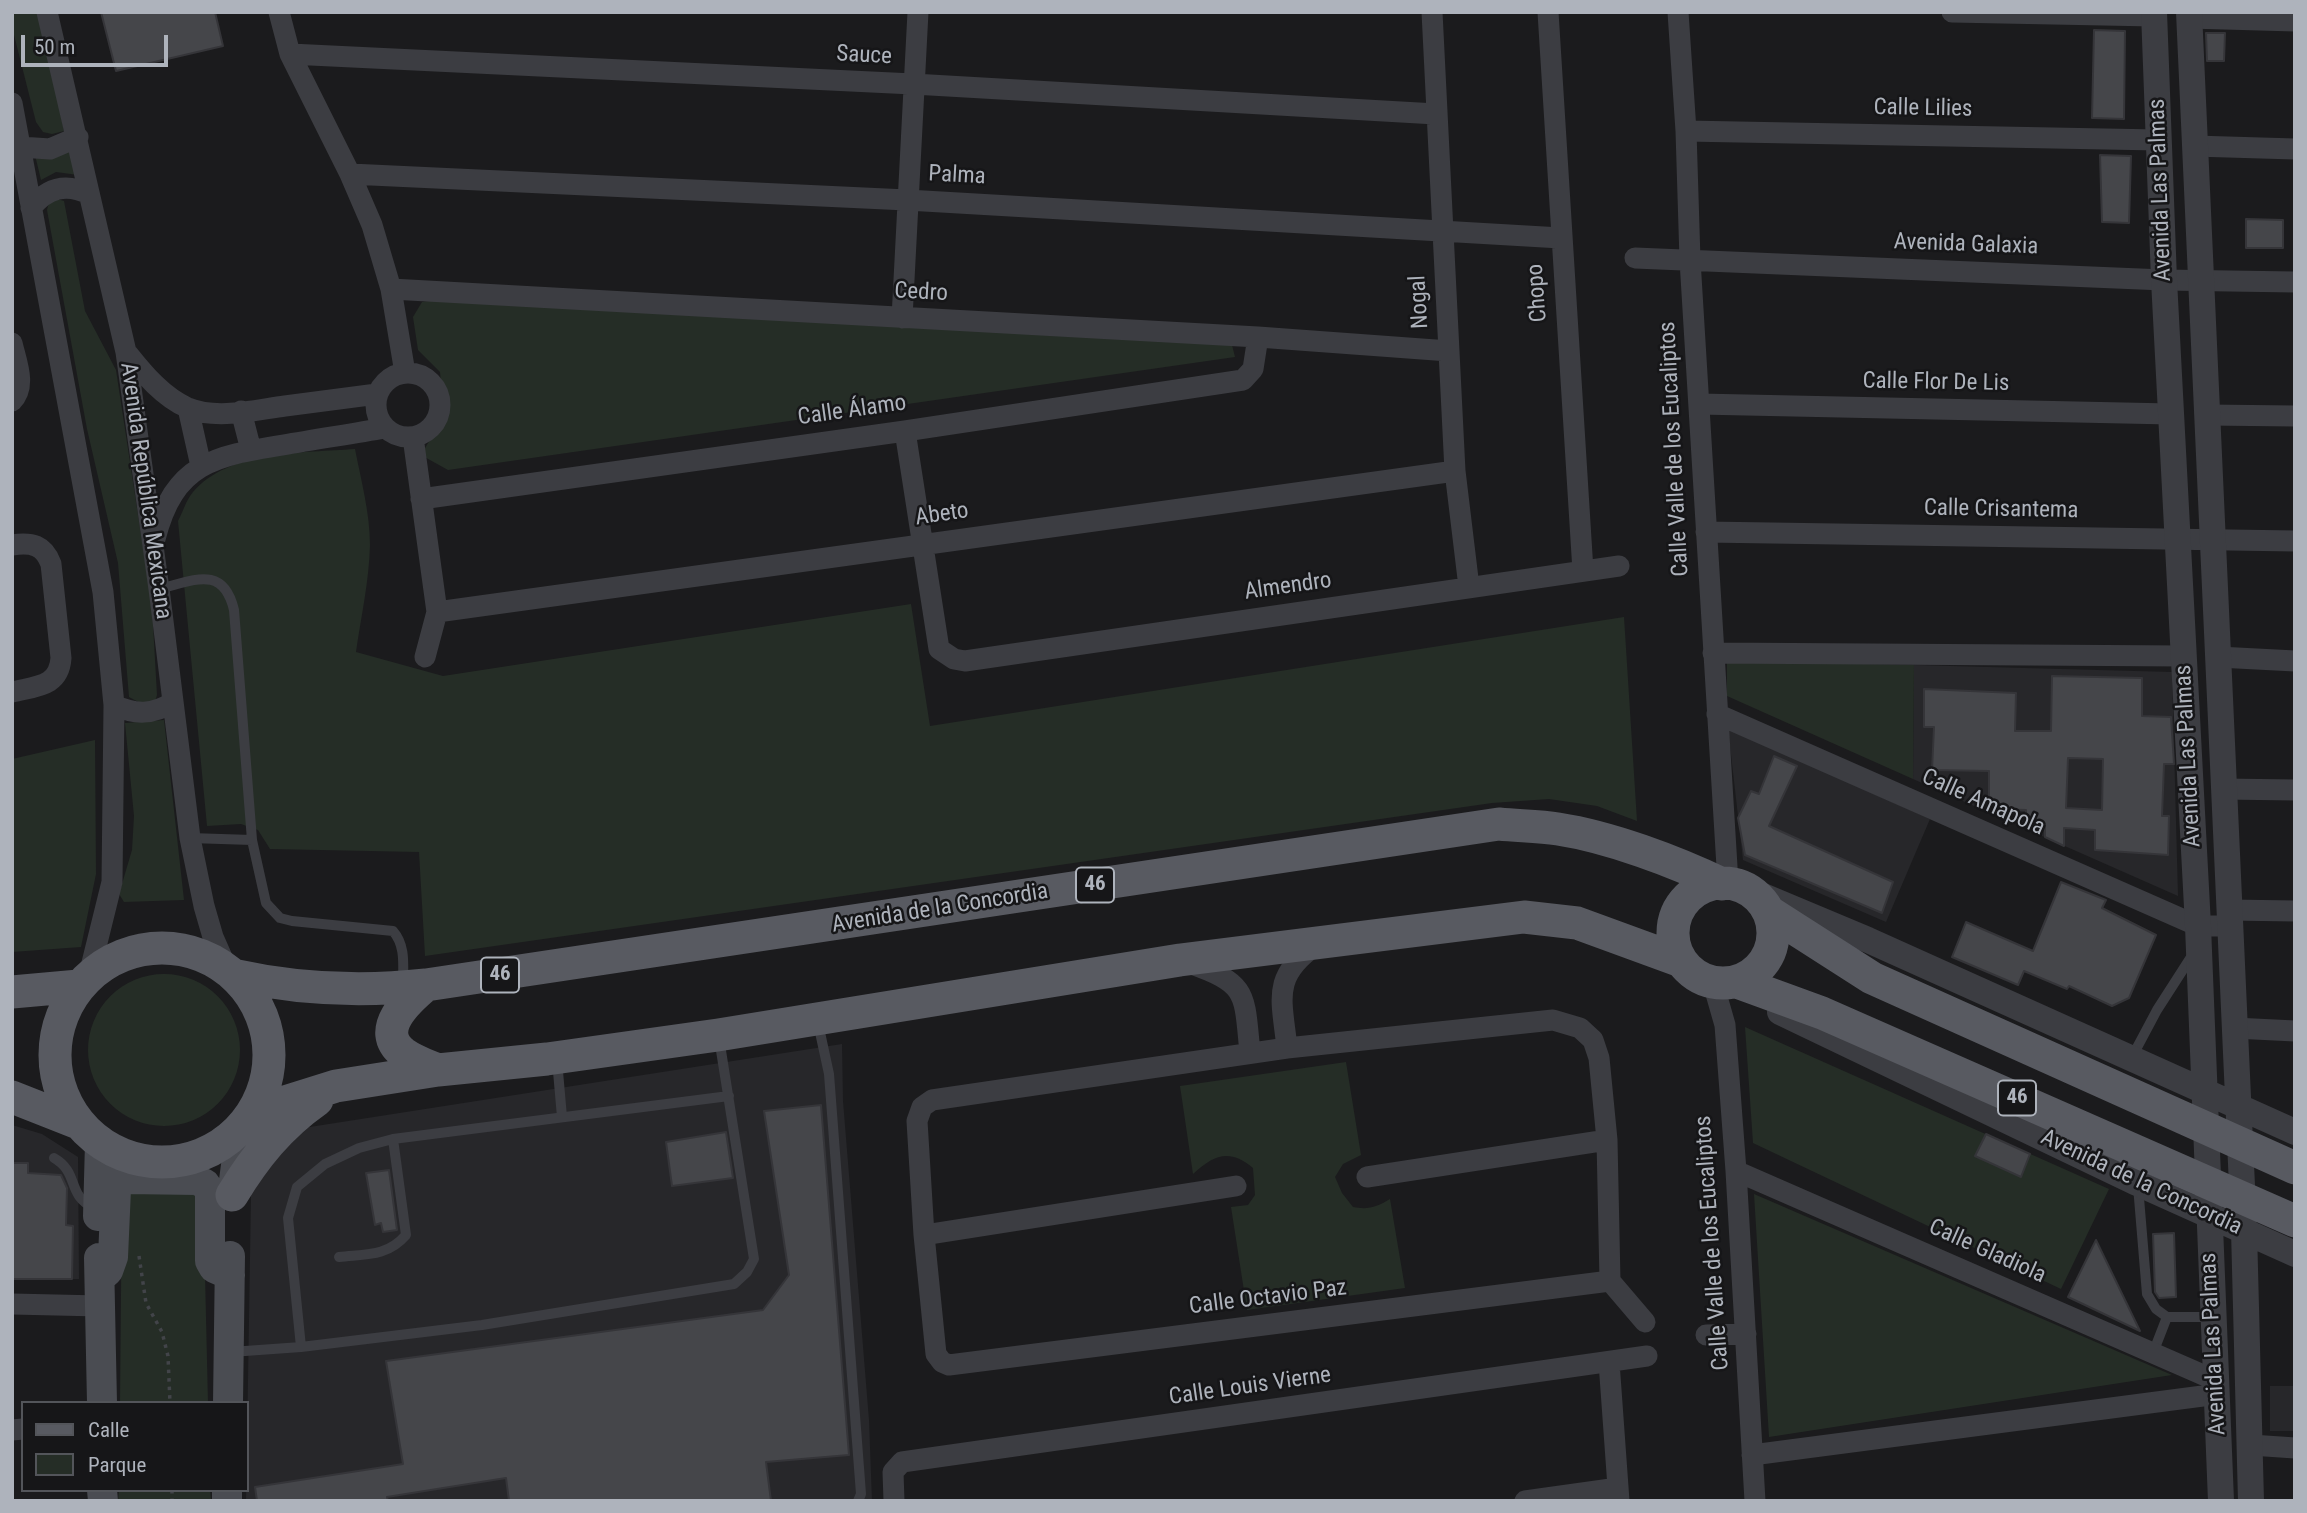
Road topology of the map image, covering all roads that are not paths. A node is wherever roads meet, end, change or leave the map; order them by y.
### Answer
1 (47, 12) edge
2 (279, 12) edge
3 (918, 12) edge
4 (1432, 12) edge
5 (1548, 12) edge
6 (1678, 12) edge
7 (1952, 12) edge
8 (2154, 14) edge
9 (2189, 15) edge
10 (2295, 21) edge
11 (290, 54) junction
12 (913, 84) junction
13 (12, 103) edge
14 (1436, 114) junction
15 (1686, 131) junction
16 (78, 137) junction
17 (2158, 140) junction
18 (2193, 146) junction
19 (20, 147) junction
20 (2295, 149) edge
21 (350, 174) junction
22 (89, 194) junction
23 (907, 200) junction
24 (30, 208) junction
25 (1442, 231) junction
26 (1561, 238) junction
27 (1635, 258) dead end
28 (1690, 260) junction
29 (2164, 279) junction
30 (2200, 280) junction
31 (2295, 282) edge
32 (391, 289) junction
33 (902, 318) junction
34 (1258, 337) junction
35 (12, 343) edge
36 (1449, 351) junction
37 (126, 352) junction
38 (405, 373) junction
39 (377, 394) junction
40 (15, 398) edge
41 (1699, 404) junction
42 (188, 408) junction
43 (241, 411) junction
44 (2171, 414) junction
45 (2207, 415) junction
46 (2295, 415) edge
47 (385, 428) junction
48 (905, 430) junction
49 (413, 437) junction
50 (251, 450) junction
51 (201, 466) junction
52 (1455, 471) junction
53 (421, 499) junction
54 (1706, 532) junction
55 (2178, 539) junction
56 (2213, 539) junction
57 (2295, 541) edge
58 (12, 545) edge
59 (922, 545) junction
60 (153, 548) junction
61 (1619, 566) dead end
62 (1583, 571) junction
63 (1469, 587) junction
64 (159, 589) junction
65 (437, 612) junction
66 (1713, 653) junction
67 (2184, 656) junction
68 (425, 657) dead end
69 (2218, 657) junction
70 (2295, 661) edge
71 (12, 692) edge
72 (173, 702) junction
73 (114, 705) junction
74 (1717, 714) junction
75 (2223, 789) junction
76 (2295, 790) edge
77 (190, 838) junction
78 (252, 840) junction
79 (1743, 892) junction
80 (2295, 911) edge
81 (2229, 918) junction
82 (2198, 936) junction
83 (1322, 940) junction
84 (1180, 960) junction
85 (1681, 961) junction
86 (231, 973) junction
87 (84, 981) junction
88 (1724, 983) junction
89 (414, 987) junction
90 (12, 992) edge
91 (817, 1020) junction
92 (2234, 1028) junction
93 (2295, 1031) edge
94 (718, 1035) junction
95 (1287, 1048) junction
96 (1250, 1053) junction
97 (556, 1057) junction
98 (2131, 1059) junction
99 (438, 1070) junction
100 (336, 1086) junction
101 (2203, 1092) junction
102 (729, 1096) junction
103 (12, 1097) edge
104 (2237, 1108) junction
105 (562, 1117) junction
106 (247, 1120) junction
107 (2205, 1127) junction
108 (2295, 1132) edge
109 (89, 1133) junction
110 (393, 1139) junction
111 (1607, 1140) junction
112 (2239, 1142) junction
113 (54, 1158) dead end
114 (2295, 1168) edge
115 (1736, 1171) junction
116 (1367, 1177) dead end
117 (2207, 1182) junction
118 (2137, 1183) junction
119 (1236, 1186) dead end
120 (232, 1195) junction
121 (2241, 1197) junction
122 (98, 1210) junction
123 (2208, 1215) junction
124 (2295, 1221) edge
125 (2244, 1230) junction
126 (924, 1235) junction
127 (2295, 1254) edge
128 (339, 1257) dead end
129 (230, 1275) junction
130 (1611, 1281) junction
131 (100, 1292) junction
132 (12, 1304) edge
133 (2167, 1317) junction
134 (2213, 1317) junction
135 (1645, 1322) dead end
136 (1746, 1334) junction
137 (1706, 1335) dead end
138 (301, 1347) junction
139 (228, 1352) junction
140 (2153, 1353) junction
141 (1647, 1356) dead end
142 (1609, 1362) junction
143 (2218, 1387) junction
144 (102, 1401) edge
145 (228, 1401) edge
146 (2251, 1445) junction
147 (2295, 1448) edge
148 (1752, 1455) junction
149 (1618, 1494) edge
150 (858, 1501) edge
151 (894, 1501) edge
152 (1525, 1501) edge
153 (1755, 1501) edge
154 (2221, 1501) edge
155 (2251, 1501) edge

1 - 16 street, Avenida República Mexicana
2 - 11 street
3 - 12 street
4 - 14 street, Nogal
5 - 26 street, Chopo
6 - 15 street, Calle Valle de los Eucaliptos
7 - 8 street
8 - 17 street, Avenida Las Palmas
9 - 10 street
9 - 18 street, Avenida Las Palmas
11 - 12 street, Sauce
11 - 21 street
12 - 14 street, Sauce
12 - 23 street
13 - 19 street
14 - 25 street, Nogal
15 - 17 street, Calle Lilies
15 - 28 street, Calle Valle de los Eucaliptos
16 - 19 street
16 - 22 street, Avenida República Mexicana
17 - 29 street, Avenida Las Palmas
18 - 20 street
18 - 30 street, Avenida Las Palmas
19 - 24 street
21 - 23 street, Palma
21 - 32 street
22 - 24 street
22 - 37 street, Avenida República Mexicana
23 - 25 street, Palma
23 - 33 street
24 - 73 street
25 - 26 street, Palma
25 - 36 street, Nogal
26 - 62 street, Chopo
27 - 28 street, Avenida Galaxia
28 - 29 street, Avenida Galaxia
28 - 41 street, Calle Valle de los Eucaliptos
29 - 30 street, Avenida Galaxia
29 - 44 street, Avenida Las Palmas
30 - 31 street, Avenida Galaxia
30 - 45 street, Avenida Las Palmas
32 - 33 street, Cedro
32 - 38 street
33 - 34 street, Cedro
34 - 36 street, Cedro
34 - 48 street, Calle Álamo
35 - 40 street
36 - 52 street, Nogal
37 - 42 street
37 - 60 street, Avenida República Mexicana
38 - 39 street
38 - 49 street
39 - 43 street
39 - 47 street
41 - 44 street, Calle Flor De Lis
41 - 54 street, Calle Valle de los Eucaliptos
42 - 43 street
42 - 51 street
43 - 50 street
44 - 55 street, Avenida Las Palmas
45 - 46 street
45 - 56 street, Avenida Las Palmas
47 - 49 street
47 - 50 street
48 - 53 street, Calle Álamo
48 - 59 street
49 - 53 street
50 - 51 street
51 - 60 street
52 - 59 street, Abeto
52 - 63 street, Nogal
53 - 65 street
54 - 55 street, Calle Crisantema
54 - 66 street, Calle Valle de los Eucaliptos
55 - 56 street, Calle Crisantema
55 - 67 street, Avenida Las Palmas
56 - 57 street, Calle Crisantema
56 - 69 street, Avenida Las Palmas
58 - 71 street
59 - 63 street, Almendro
59 - 65 street, Abeto
60 - 64 street, Avenida República Mexicana
61 - 62 street, Almendro
62 - 63 street, Almendro
64 - 72 street, Avenida República Mexicana
64 - 78 lane
65 - 68 street
66 - 67 street
66 - 74 street, Calle Valle de los Eucaliptos
67 - 82 street, Avenida Las Palmas
69 - 70 street
69 - 75 street, Avenida Las Palmas
72 - 73 street
72 - 77 street, Avenida República Mexicana
73 - 87 street
74 - 79 street, Calle Valle de los Eucaliptos
74 - 82 street, Calle Amapola
75 - 76 street
75 - 81 street, Avenida Las Palmas
77 - 78 lane
77 - 86 street, Avenida República Mexicana
78 - 89 lane
79 - 85 main road
79 - 88 main road
79 - 89 main road, Avenida de la Concordia / 46
79 - 98 street, Avenida de la Concordia
79 - 107 main road, Avenida de la Concordia / 46
80 - 81 street, Calle Amapola
81 - 82 street, Calle Amapola
81 - 92 street, Avenida Las Palmas
82 - 98 lane
82 - 101 street, Avenida Las Palmas
83 - 84 main road, 46
83 - 85 main road, 46
83 - 95 street
84 - 91 main road, 46
84 - 96 street
85 - 88 main road, 46
86 - 87 main road, 46
86 - 89 main road, Avenida de la Concordia / 46
86 - 106 main road, 46
87 - 90 main road, 46
87 - 109 main road
88 - 115 street, Calle Valle de los Eucaliptos
88 - 117 main road, Avenida de la Concordia / 46
88 - 118 street, Avenida de la Concordia
89 - 99 main road
91 - 94 main road, 46
91 - 150 lane
92 - 93 street
92 - 104 street, Avenida Las Palmas
94 - 97 main road, 46
94 - 102 lane
95 - 96 street
95 - 111 street
96 - 126 street
97 - 99 main road, 46
97 - 105 lane
98 - 101 street, Avenida de la Concordia
99 - 100 main road, 46
100 - 106 main road, 46
100 - 120 main road
101 - 104 street, Avenida de la Concordia
101 - 107 street, Avenida Las Palmas
102 - 105 lane
102 - 138 lane
103 - 109 main road, 46
104 - 108 street, Avenida de la Concordia
104 - 112 street, Avenida Las Palmas
105 - 110 lane
106 - 109 main road, 46
106 - 120 main road
107 - 112 main road, Avenida de la Concordia / 46
107 - 117 street, Avenida Las Palmas
109 - 122 main road
110 - 128 lane
110 - 138 lane
111 - 116 street
111 - 130 street
112 - 114 main road, Avenida de la Concordia / 46
112 - 121 street, Avenida Las Palmas
113 - 122 lane
115 - 136 street, Calle Valle de los Eucaliptos
115 - 140 street, Calle Gladiola
117 - 121 main road, Avenida de la Concordia / 46
117 - 123 street, Avenida Las Palmas
118 - 123 street, Avenida de la Concordia
118 - 133 lane
119 - 126 street
120 - 129 main road
121 - 124 main road, Avenida de la Concordia / 46
121 - 125 street, Avenida Las Palmas
122 - 131 main road
123 - 125 street, Avenida de la Concordia
123 - 134 street, Avenida Las Palmas
125 - 127 street, Avenida de la Concordia
125 - 146 street, Avenida Las Palmas
126 - 130 street, Calle Octavio Paz
129 - 131 main road
129 - 139 main road
130 - 135 street
131 - 132 street
131 - 144 main road
133 - 134 lane
133 - 140 lane
134 - 143 street, Avenida Las Palmas
136 - 137 street
136 - 148 street, Calle Valle de los Eucaliptos
138 - 139 lane
139 - 145 main road
140 - 143 street, Calle Gladiola
141 - 142 street, Calle Louis Vierne
142 - 149 street
142 - 151 street, Calle Louis Vierne
143 - 148 street
143 - 154 street, Avenida Las Palmas
146 - 147 street
146 - 155 street, Avenida Las Palmas
148 - 153 street, Calle Valle de los Eucaliptos
149 - 152 street

